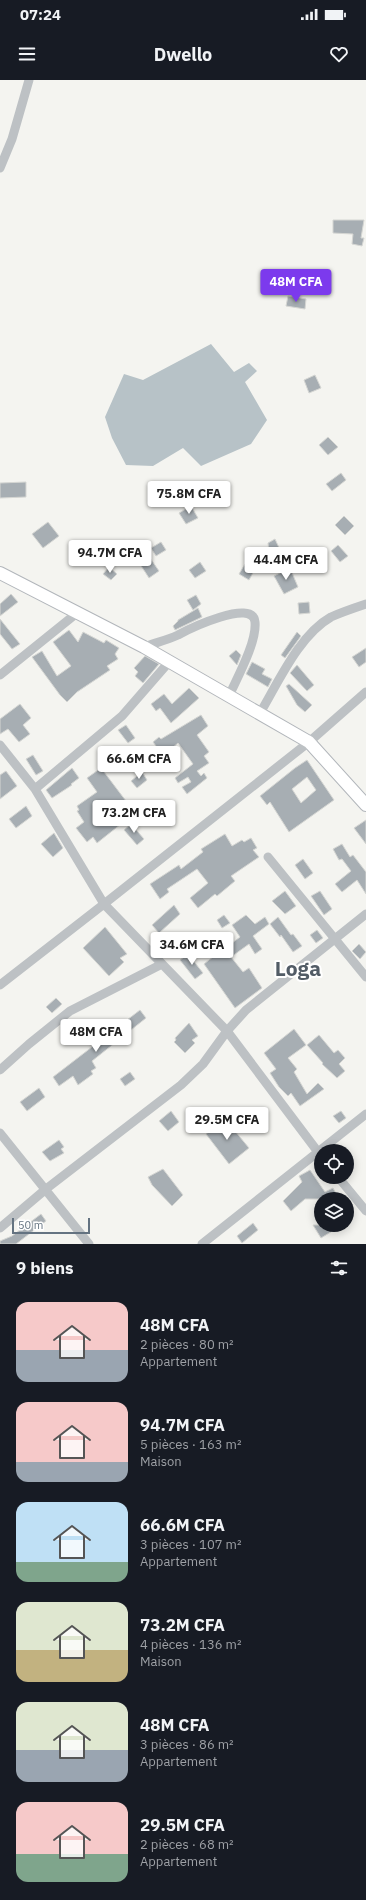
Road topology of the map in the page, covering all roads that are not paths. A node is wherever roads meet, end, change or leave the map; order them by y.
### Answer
1 (29, 80) edge
2 (0, 168) edge
3 (0, 574) edge
4 (366, 604) edge
5 (77, 613) junction
6 (144, 647) junction
7 (169, 662) junction
8 (0, 675) edge
9 (366, 692) edge
10 (229, 696) junction
11 (260, 713) junction
12 (309, 742) junction
13 (0, 745) edge
14 (35, 789) junction
15 (366, 805) edge
16 (268, 857) dead end
17 (104, 904) junction
18 (366, 914) edge
19 (335, 939) junction
20 (162, 964) junction
21 (366, 977) edge
22 (0, 985) edge
23 (227, 1031) junction
24 (0, 1070) edge
25 (366, 1114) edge
26 (0, 1133) edge
27 (332, 1144) edge
28 (314, 1146) edge
29 (314, 1159) edge
30 (344, 1184) edge
31 (46, 1189) junction
32 (366, 1211) edge
33 (0, 1228) edge
34 (89, 1244) edge
35 (202, 1244) edge

1 - 2 street
3 - 5 main road
4 - 11 street
5 - 6 main road
5 - 8 street
6 - 7 main road
6 - 10 street
7 - 10 main road
7 - 14 street
9 - 12 street
10 - 11 main road
11 - 12 main road
12 - 15 main road
12 - 17 street
13 - 14 street
14 - 17 street
16 - 19 street
17 - 20 street
17 - 22 street
18 - 19 street
19 - 21 street
19 - 23 street
20 - 23 street
20 - 24 street
23 - 28 street
23 - 31 street
25 - 27 street
26 - 31 street
29 - 35 street
30 - 32 street
31 - 33 street
31 - 34 street

